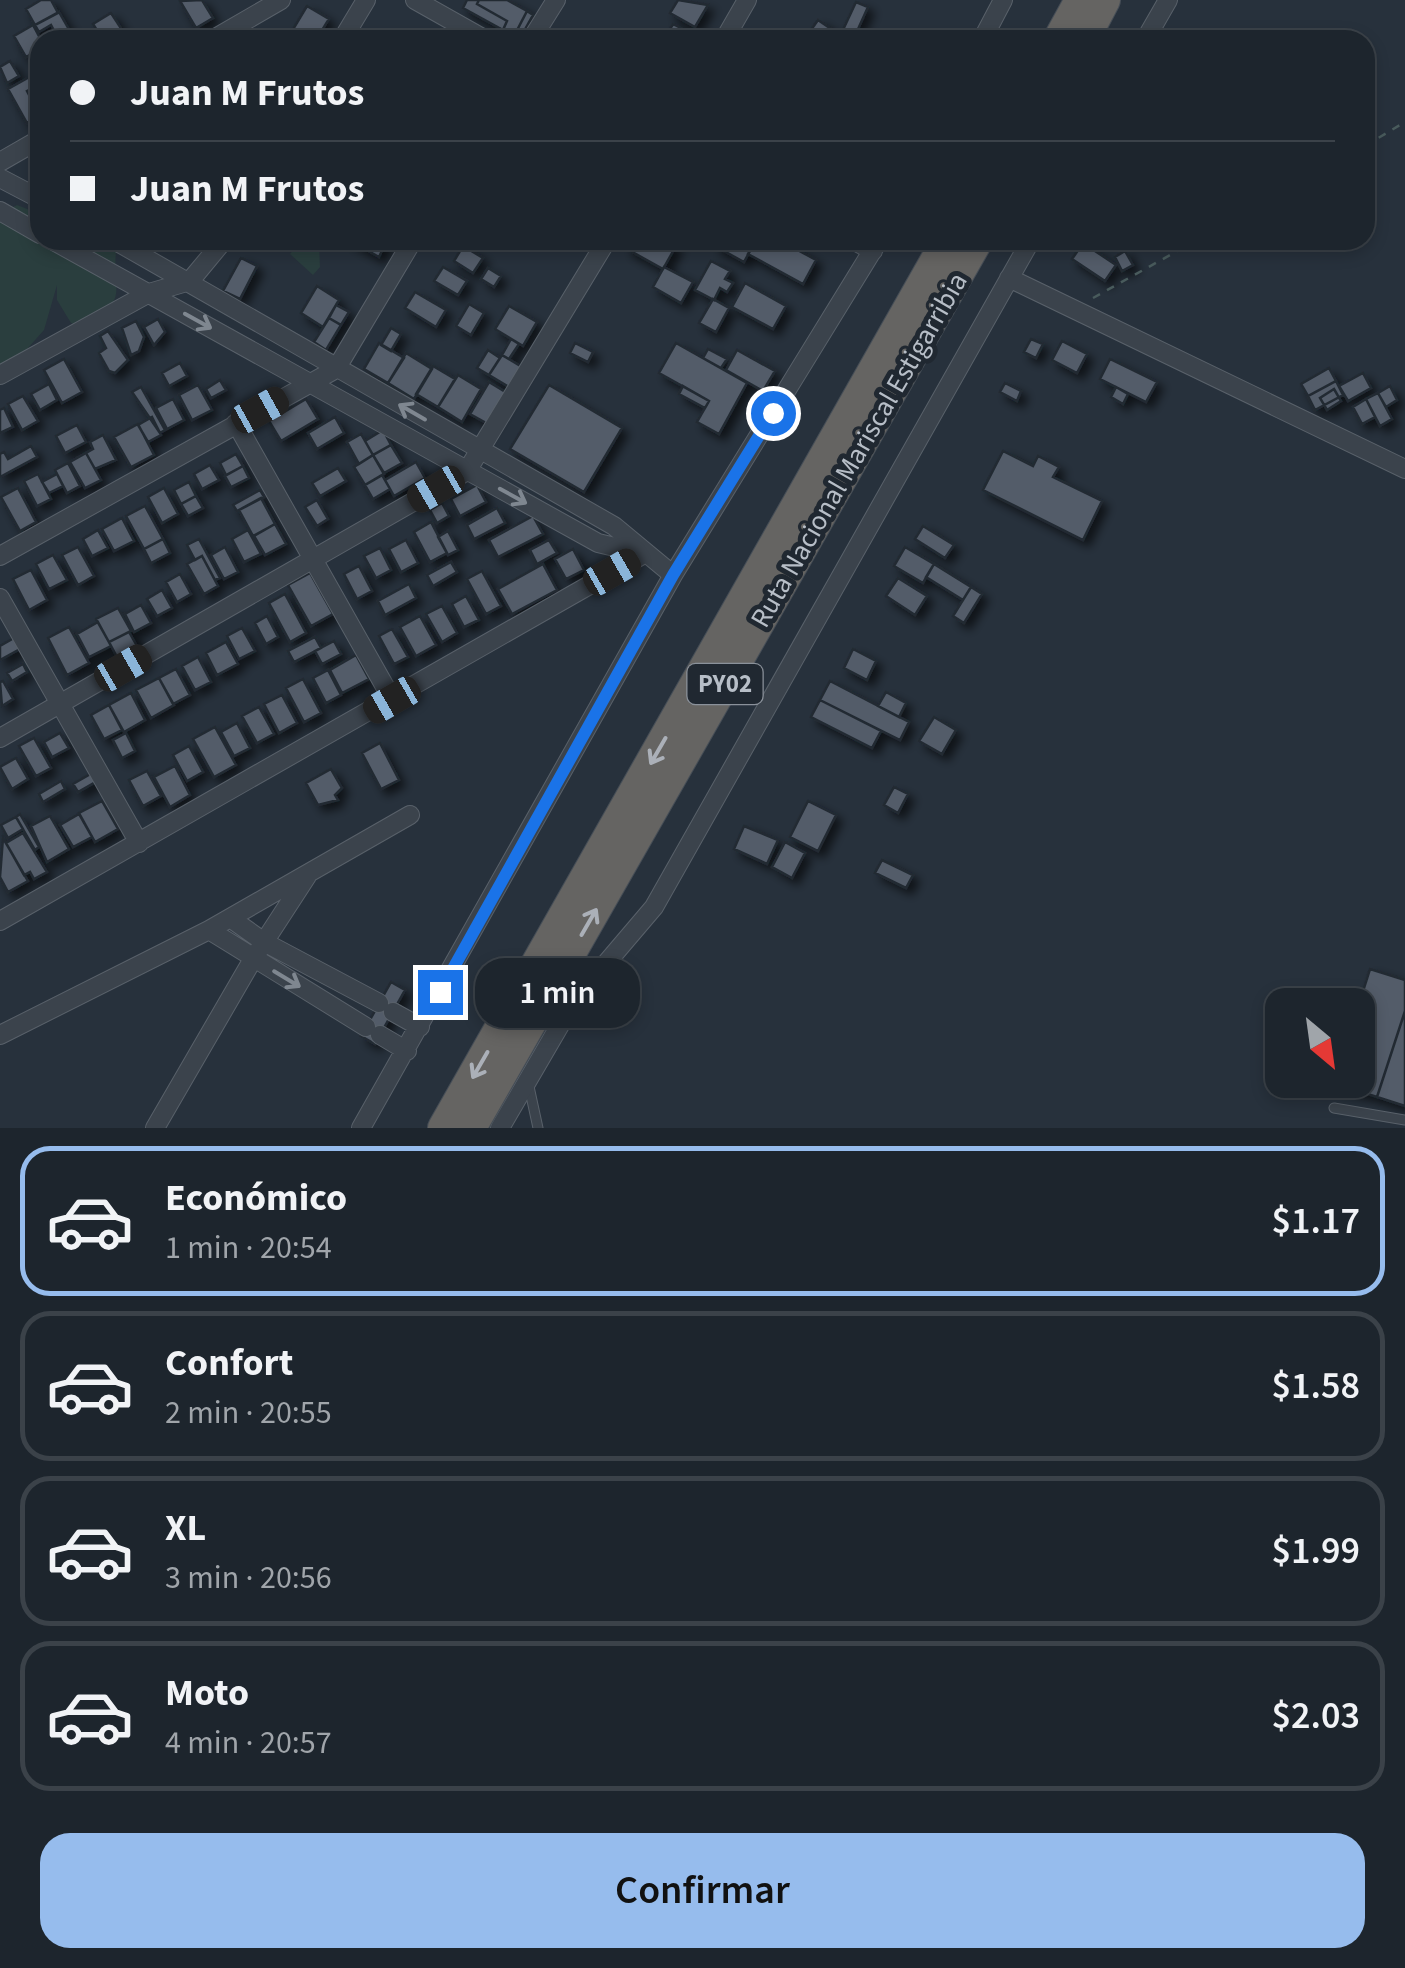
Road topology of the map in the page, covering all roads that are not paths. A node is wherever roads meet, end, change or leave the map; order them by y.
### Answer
1 (281, 0) edge
2 (366, 0) edge
3 (415, 0) edge
4 (556, 0) edge
5 (747, 0) edge
6 (1003, 0) edge
7 (1080, 0) edge
8 (1105, 0) edge
9 (1168, 0) edge
10 (229, 30) edge
11 (348, 30) edge
12 (468, 30) edge
13 (537, 30) edge
14 (730, 30) edge
15 (987, 30) edge
16 (1064, 30) edge
17 (1089, 30) edge
18 (1152, 30) edge
19 (30, 145) edge
20 (0, 162) edge
21 (0, 178) edge
22 (30, 194) edge
23 (0, 212) edge
24 (30, 228) edge
25 (70, 250) edge
26 (133, 250) edge
27 (216, 250) edge
28 (407, 250) edge
29 (601, 250) edge
30 (873, 250) edge
31 (941, 250) edge
32 (972, 250) edge
33 (1025, 250) edge
34 (1009, 278) junction
35 (190, 281) junction
36 (148, 293) junction
37 (336, 369) junction
38 (0, 375) edge
39 (308, 383) junction
40 (236, 423) junction
41 (482, 452) junction
42 (1405, 469) edge
43 (467, 471) junction
44 (644, 554) junction
45 (0, 556) edge
46 (312, 560) junction
47 (673, 575) junction
48 (0, 598) edge
49 (392, 700) junction
50 (61, 704) junction
51 (0, 738) edge
52 (410, 815) dead end
53 (139, 842) junction
54 (308, 874) junction
55 (230, 918) junction
56 (0, 922) edge
57 (209, 930) junction
58 (264, 942) junction
59 (253, 958) junction
60 (420, 1028) junction
61 (0, 1035) edge
62 (407, 1051) junction
63 (528, 1080) junction
64 (1334, 1108) dead end
65 (1405, 1120) edge
66 (155, 1128) edge
67 (361, 1128) edge
68 (443, 1128) edge
69 (471, 1128) edge
70 (500, 1128) edge
71 (538, 1128) edge

1 - 10 street
2 - 11 street
3 - 12 street
4 - 13 street
5 - 14 street
6 - 15 street
7 - 16 highway
8 - 17 highway
9 - 18 street
19 - 20 street
21 - 22 street
23 - 24 street
25 - 36 street
26 - 35 street
27 - 35 street
28 - 37 street
29 - 41 street
30 - 47 street
31 -> 68 highway, Ruta Nacional Mariscal Estigarribia / PY02
69 -> 32 highway, Ruta Nacional Mariscal Estigarribia / PY02
33 - 34 street
34 - 42 street
34 - 63 street
35 - 36 street
35 - 37 street
36 - 38 street
36 -> 39 street
37 - 39 street
41 -> 37 street
39 - 40 street
39 - 43 street
40 - 45 street
40 - 46 street
41 - 43 street
41 - 44 street
43 -> 44 street
43 - 46 street
44 - 47 street
44 - 49 street
46 - 49 street
46 - 50 street
47 - 60 street
48 - 50 street
49 - 53 street
50 - 51 street
50 - 53 street
52 - 54 street
53 - 56 street
54 - 55 street
54 - 58 street
55 - 57 street
55 - 58 street
57 - 59 street
57 - 61 street
58 - 59 street
58 - 60 street
59 -> 62 street
59 - 66 street
60 - 62 street
62 - 67 street
63 - 70 street
63 - 71 lane
64 - 65 lane

